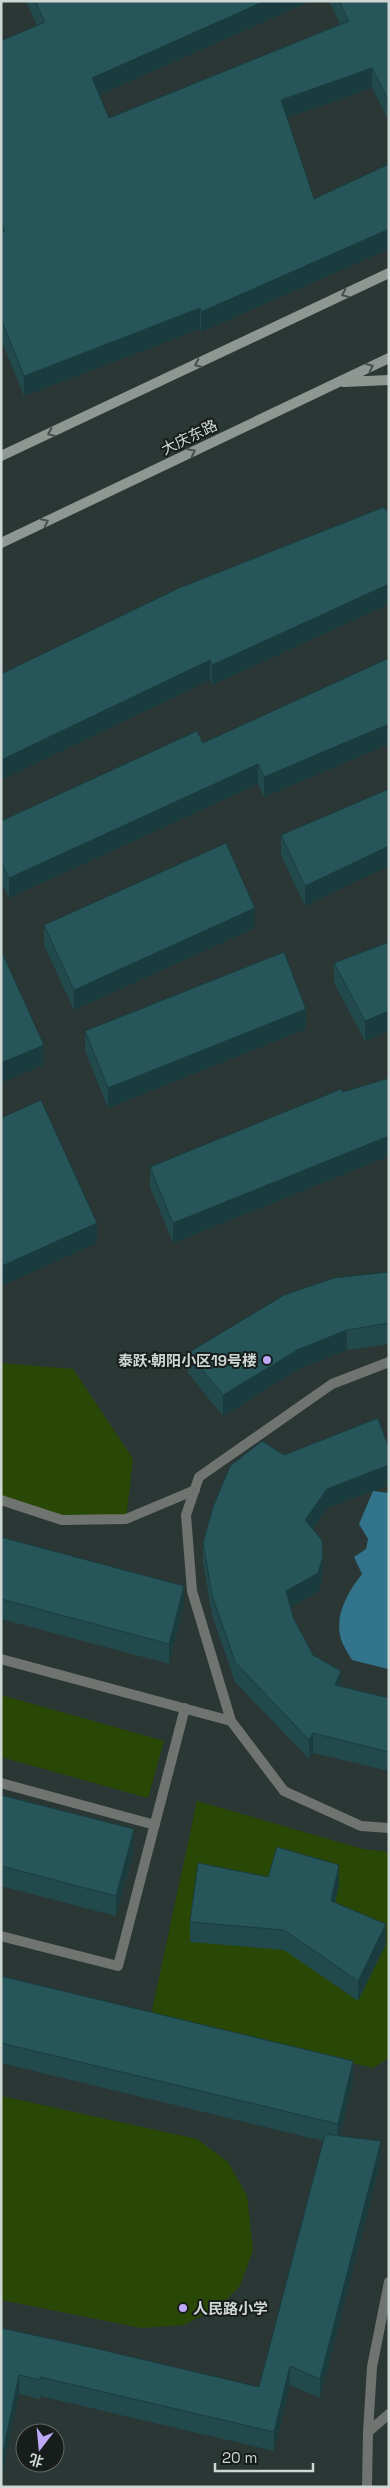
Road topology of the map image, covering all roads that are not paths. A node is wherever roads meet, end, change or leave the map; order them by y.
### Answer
1 (389, 274) edge
2 (389, 358) edge
3 (389, 380) edge
4 (338, 382) junction
5 (1, 456) edge
6 (1, 543) edge
7 (389, 1362) edge
8 (195, 1490) junction
9 (1, 1500) edge
10 (1, 1659) edge
11 (185, 1708) junction
12 (231, 1721) junction
13 (1, 1783) edge
14 (155, 1824) junction
15 (389, 1828) edge
16 (1, 1936) edge
17 (389, 2282) edge
18 (389, 2414) edge
19 (368, 2432) junction
20 (367, 2487) edge

1 -> 5 main road
4 -> 2 main road, 大庆东路
3 - 4 main road
6 -> 4 main road, 大庆东路
7 - 8 lane
8 - 9 lane
8 - 12 lane
10 - 11 lane
11 - 12 lane
11 - 14 lane
12 - 15 lane
13 - 14 lane
14 - 16 lane
17 - 19 lane
18 - 19 lane
19 - 20 lane

